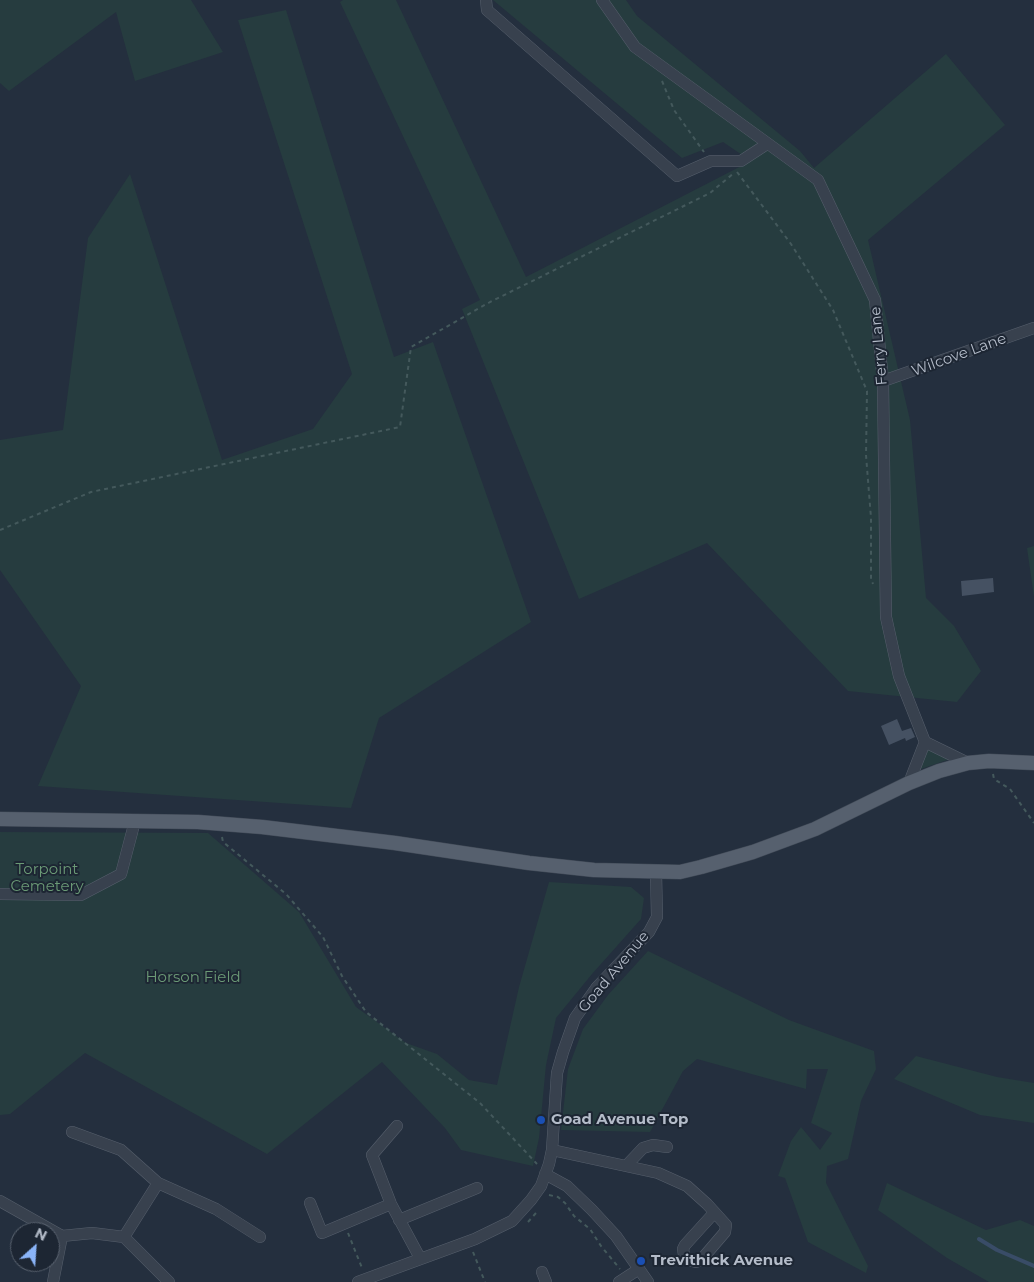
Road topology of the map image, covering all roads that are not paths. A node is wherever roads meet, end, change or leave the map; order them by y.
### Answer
1 (486, 0) edge
2 (602, 0) edge
3 (767, 144) junction
4 (1034, 328) edge
5 (884, 381) junction
6 (925, 742) junction
7 (1034, 762) edge
8 (968, 763) junction
9 (909, 783) junction
10 (0, 819) edge
11 (135, 821) junction
12 (656, 872) junction
13 (0, 894) edge
14 (397, 1126) dead end
15 (72, 1132) dead end
16 (667, 1147) dead end
17 (552, 1150) junction
18 (626, 1166) junction
19 (546, 1174) junction
20 (158, 1183) junction
21 (477, 1188) dead end
22 (0, 1201) edge
23 (310, 1203) dead end
24 (391, 1204) junction
25 (714, 1213) dead end
26 (400, 1220) junction
27 (62, 1236) junction
28 (124, 1237) junction
29 (260, 1237) dead end
30 (420, 1258) junction
31 (638, 1269) junction
32 (623, 1279) edge
33 (362, 1280) edge
34 (53, 1282) edge
35 (168, 1282) edge
36 (648, 1282) edge

1 - 3 street
2 - 3 street, Ferry Lane
3 - 5 street, Ferry Lane
4 - 5 street, Wilcove Lane
5 - 6 street, Ferry Lane
6 - 8 street
6 - 9 street
7 - 8 main road
8 - 9 main road
9 - 12 main road
10 - 11 main road
11 - 12 main road
11 - 13 street
12 - 17 street, Goad Avenue
14 - 24 street
15 - 20 street
16 - 18 street
17 - 18 street
17 - 19 street, Goad Avenue
18 - 25 street
19 - 30 street, Goad Avenue
19 - 31 street
20 - 28 street
20 - 29 street
21 - 26 street
22 - 27 street
23 - 24 street
24 - 26 street
26 - 30 street
27 - 28 street
27 - 34 street
28 - 35 street
30 - 33 street, Goad Avenue
31 - 32 street
31 - 36 street

